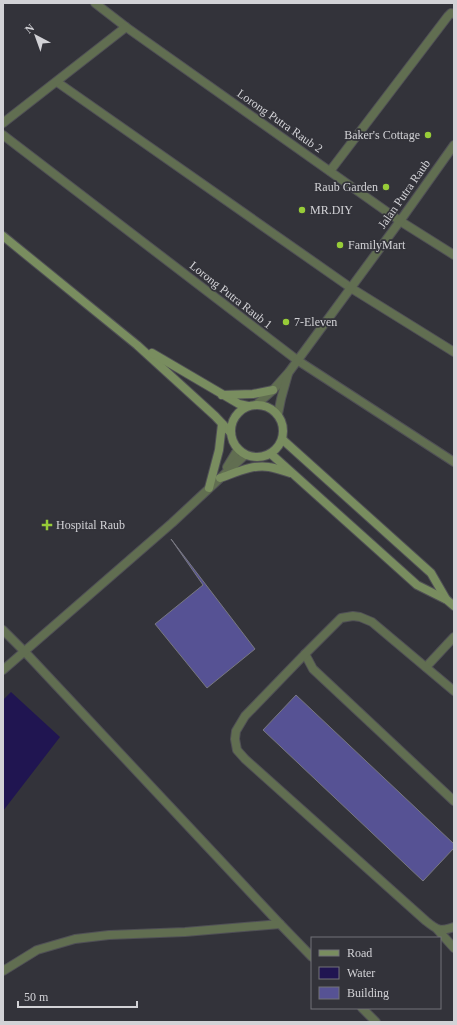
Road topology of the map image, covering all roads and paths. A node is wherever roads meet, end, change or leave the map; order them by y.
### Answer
1 (95, 3) edge
2 (454, 14) edge
3 (126, 27) junction
4 (57, 82) junction
5 (3, 123) edge
6 (3, 135) edge
7 (454, 145) edge
8 (451, 156) edge
9 (330, 171) junction
10 (400, 221) junction
11 (3, 236) edge
12 (454, 255) edge
13 (351, 288) junction
14 (137, 345) junction
15 (454, 352) edge
16 (297, 360) junction
17 (289, 372) junction
18 (273, 390) junction
19 (222, 394) junction
20 (252, 405) junction
21 (278, 414) junction
22 (222, 424) junction
23 (231, 434) junction
24 (282, 440) junction
25 (238, 449) junction
26 (271, 454) junction
27 (245, 455) junction
28 (454, 462) edge
29 (293, 474) junction
30 (215, 483) junction
31 (447, 600) junction
32 (454, 606) edge
33 (3, 630) edge
34 (454, 637) edge
35 (25, 652) junction
36 (305, 654) junction
37 (426, 667) junction
38 (3, 670) edge
39 (453, 688) edge
40 (454, 801) edge
41 (280, 924) junction
42 (454, 927) edge
43 (437, 929) junction
44 (454, 948) edge
45 (311, 956) edge
46 (3, 971) edge
47 (363, 1009) edge
48 (376, 1022) edge

1 - 3 street, Lorong Putra Raub 2
2 - 9 street
3 - 4 street
3 - 9 street, Lorong Putra Raub 2
4 - 5 street
4 - 13 street
6 - 16 street, Lorong Putra Raub 1
7 - 8 street, Jalan Putra Raub
8 - 10 street, Jalan Putra Raub
9 - 10 street, Lorong Putra Raub 2
10 - 12 street, Lorong Putra Raub 2
10 - 13 street, Jalan Putra Raub
11 - 14 street
13 - 15 street
13 - 16 street, Jalan Putra Raub
14 - 19 street
14 - 22 street
16 - 17 street, Jalan Putra Raub
16 - 28 street, Lorong Putra Raub 1
17 - 18 street
17 - 21 street
18 - 19 street
18 - 20 street
19 - 20 street
20 - 21 street
20 - 23 street
21 - 24 street
22 - 23 street
22 - 30 street
23 - 25 street
24 - 26 street
24 - 31 street
25 - 27 street
25 - 30 street
26 - 27 street
26 - 29 street
27 - 30 street
29 - 30 street
29 - 31 street
30 - 35 street
31 - 32 street
33 - 35 street
34 - 37 street
35 - 38 street
35 - 41 street
36 - 37 street
36 - 40 street
36 - 43 street
37 - 39 street
41 - 45 street
41 - 46 street
42 - 43 street
43 - 44 street
47 - 48 street

